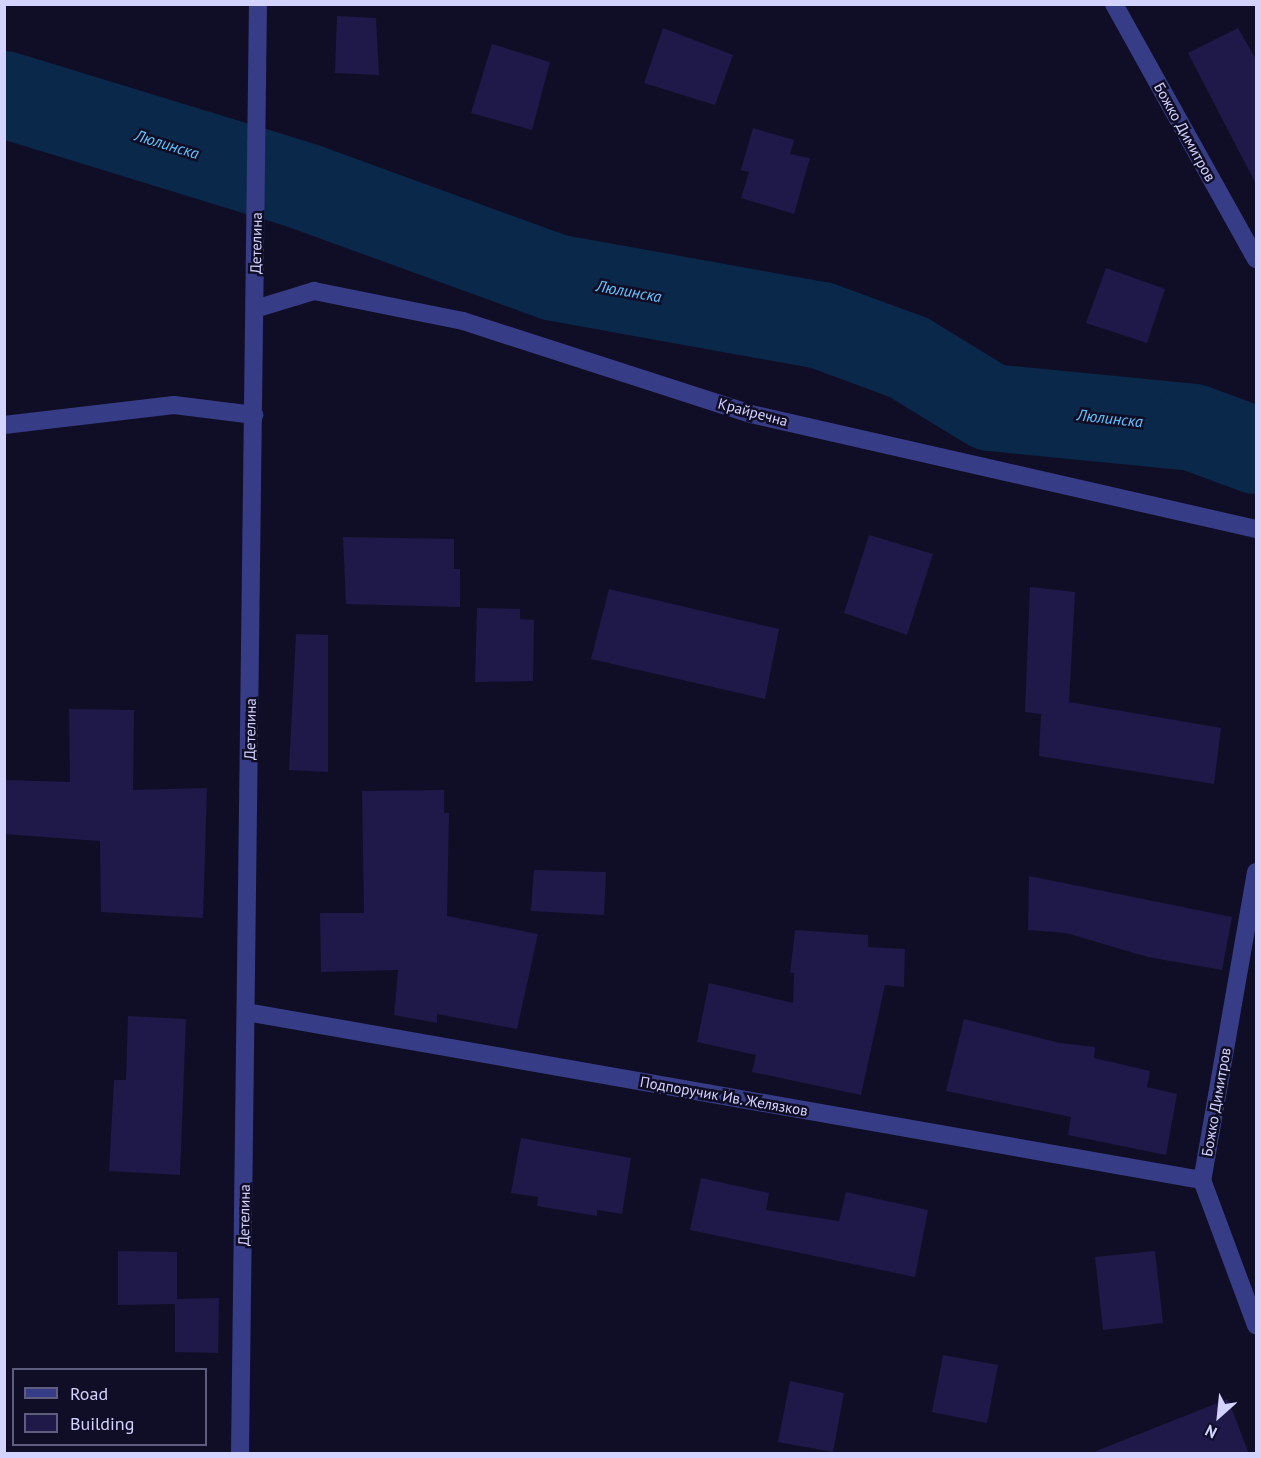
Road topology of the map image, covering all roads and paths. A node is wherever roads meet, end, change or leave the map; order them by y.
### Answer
1 (258, 4) edge
2 (1113, 4) edge
3 (1257, 259) edge
4 (255, 309) junction
5 (254, 415) junction
6 (4, 424) edge
7 (1257, 529) edge
8 (1257, 872) edge
9 (246, 1012) junction
10 (1202, 1179) junction
11 (1257, 1325) edge
12 (240, 1454) edge

1 - 4 street, Детелина
2 - 3 street, Божко Димитров
4 - 5 street, Детелина
4 - 7 street, Крайречна
5 - 6 street
5 - 9 street, Детелина
8 - 10 street, Божко Димитров
9 - 10 street, Подпоручик Ив. Желязков
9 - 12 street, Детелина
10 - 11 street

